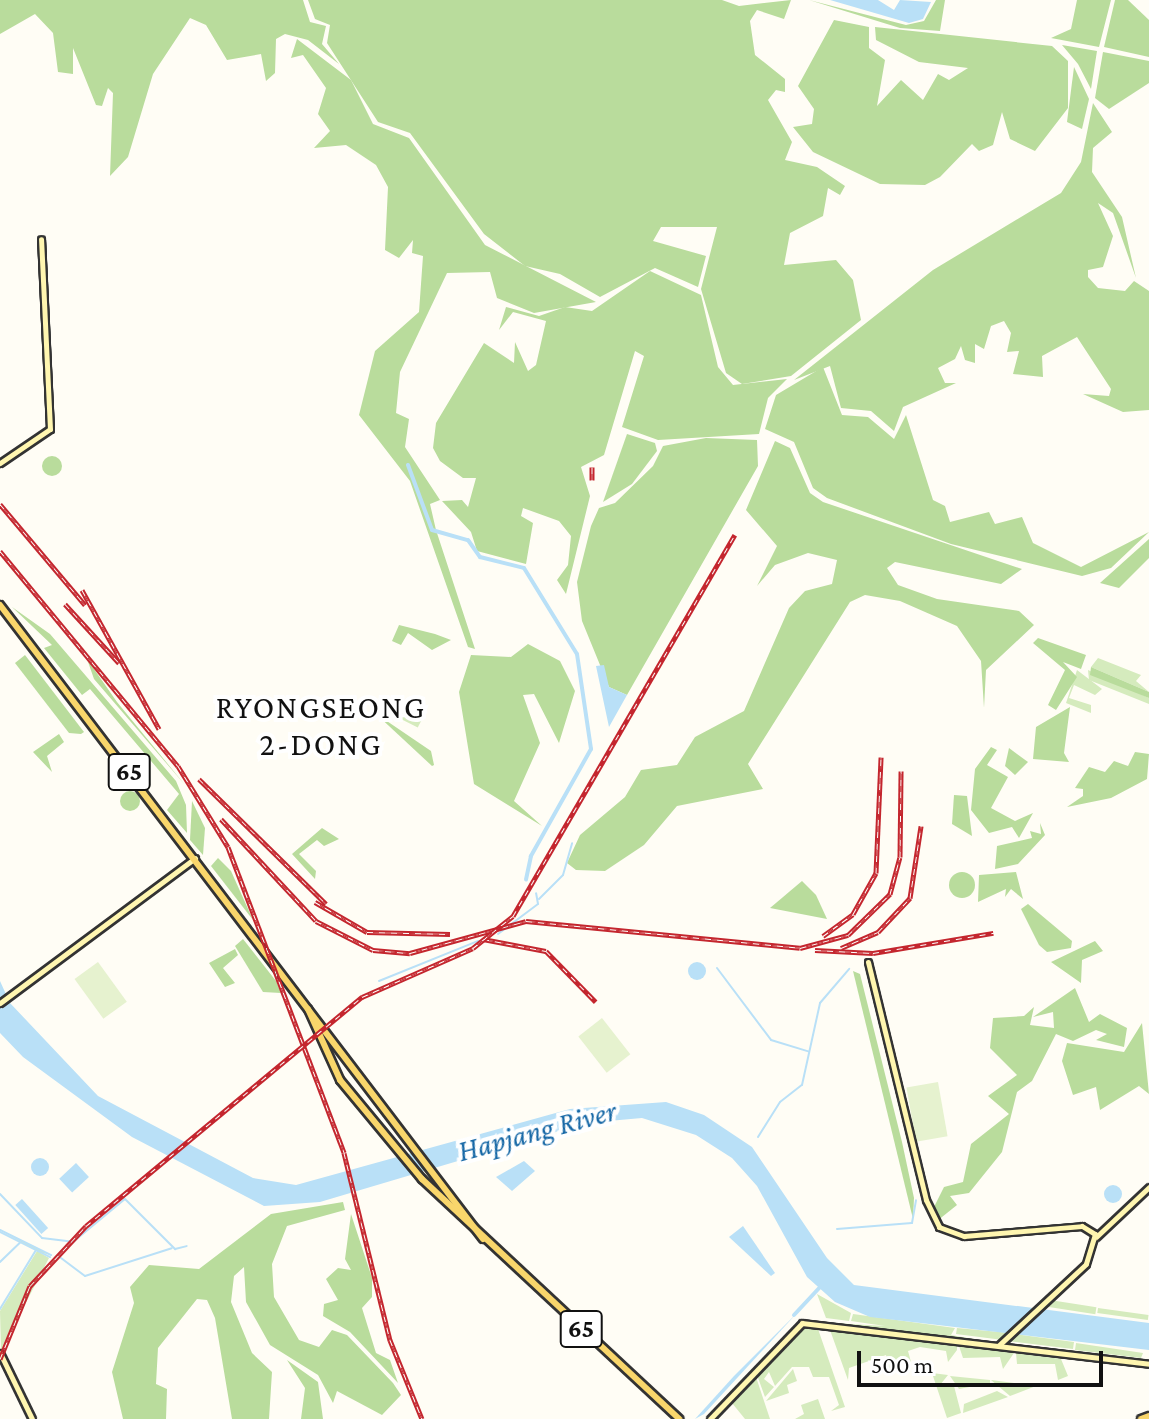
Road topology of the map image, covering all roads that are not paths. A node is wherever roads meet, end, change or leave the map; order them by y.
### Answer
1 (41, 239) dead end
2 (0, 463) edge
3 (0, 605) edge
4 (196, 858) junction
5 (868, 962) dead end
6 (0, 1003) edge
7 (308, 1009) junction
8 (1149, 1187) edge
9 (1096, 1237) junction
10 (483, 1239) junction
11 (999, 1345) junction
12 (0, 1353) edge
13 (1149, 1364) edge
14 (1149, 1416) edge
15 (32, 1419) edge
16 (679, 1419) edge
17 (710, 1419) edge
18 (1141, 1419) edge

1 - 2 street
3 - 4 main road, 65
4 - 6 street
4 - 7 main road, 65
5 - 9 street
7 - 10 main road, 65
7 - 10 main road, 65
8 - 9 street
9 - 11 street
10 - 16 main road, 65
11 - 13 street
11 - 17 street
12 - 15 street
14 - 18 main road

